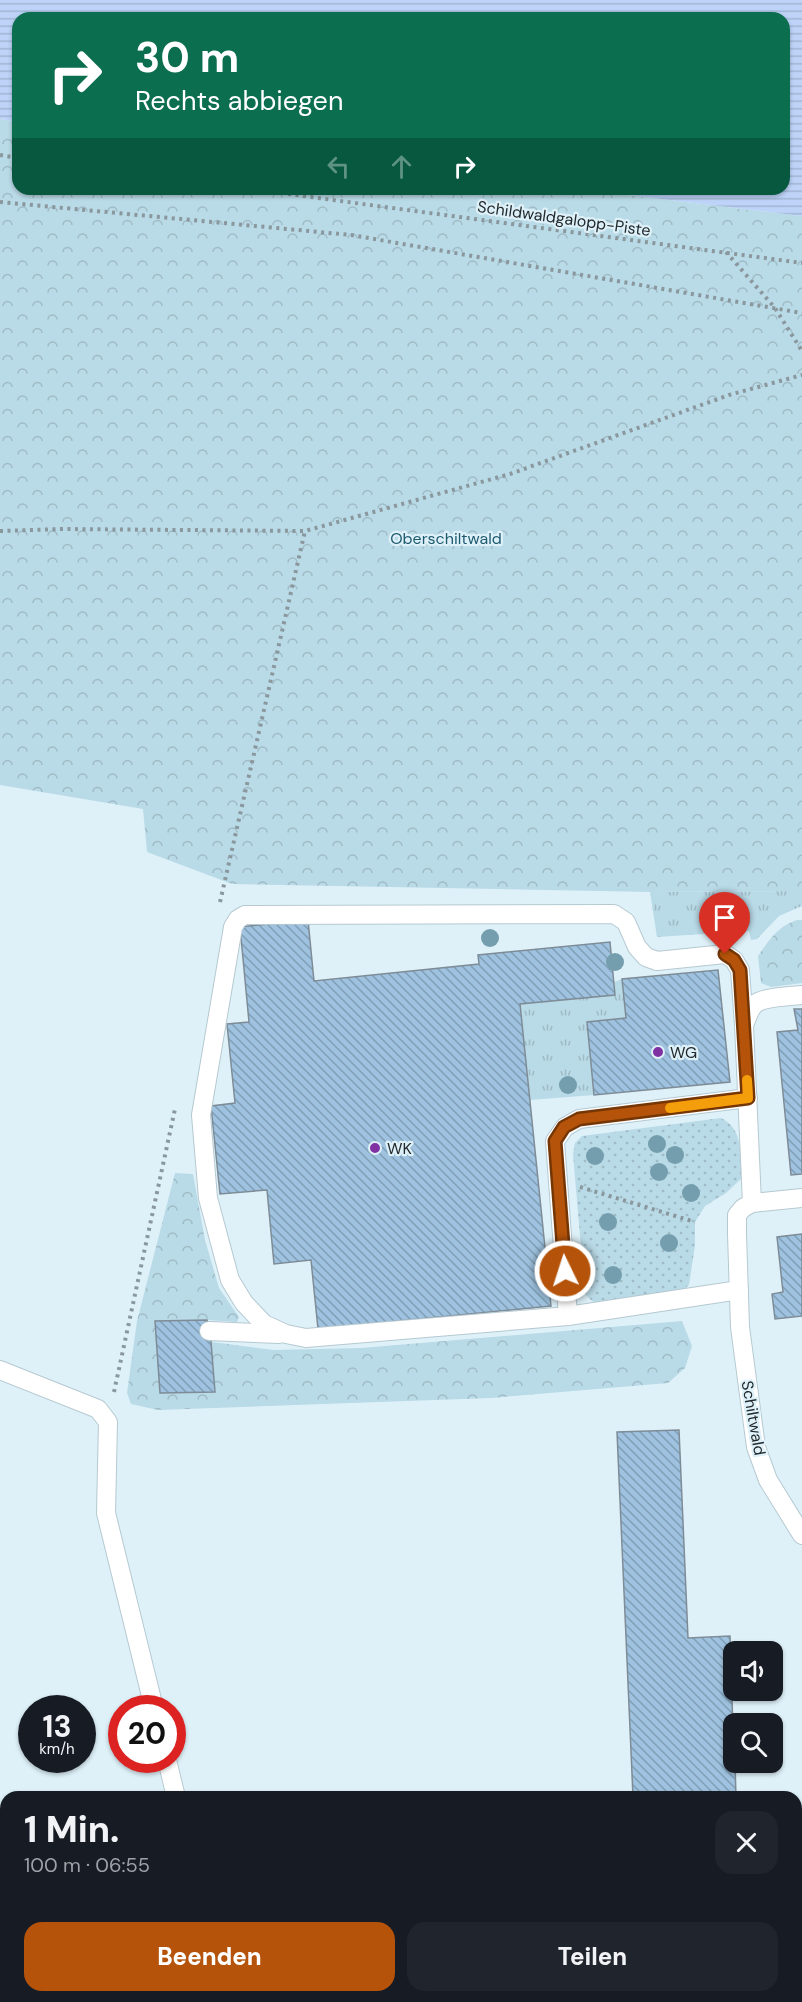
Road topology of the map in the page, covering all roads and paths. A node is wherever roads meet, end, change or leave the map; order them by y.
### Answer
1 (296, 195) edge
2 (0, 202) edge
3 (726, 252) junction
4 (802, 263) edge
5 (775, 308) junction
6 (802, 313) edge
7 (802, 351) edge
8 (802, 375) edge
9 (0, 531) edge
10 (802, 994) edge
11 (744, 1025) junction
12 (748, 1098) junction
13 (558, 1180) junction
14 (802, 1198) edge
15 (752, 1203) junction
16 (695, 1222) dead end
17 (739, 1290) junction
18 (568, 1316) junction
19 (209, 1330) dead end
20 (286, 1334) junction
21 (0, 1370) edge
22 (802, 1534) edge
23 (151, 1695) edge
24 (170, 1773) edge
25 (175, 1791) edge

1 - 3 path, Schildwaldgalopp-Piste
2 - 5 path
3 - 4 path, Schildwaldgalopp-Piste
3 - 5 path
5 - 6 path
5 - 7 path
8 - 9 path
10 - 11 lane
11 - 12 lane
11 - 20 lane
12 - 13 lane
12 - 15 lane
13 - 16 path
13 - 18 lane
14 - 15 lane
15 - 17 lane, Schiltwald
17 - 18 lane
17 - 22 lane, Schiltwald
18 - 20 lane
19 - 20 lane
21 - 23 lane
24 - 25 lane

